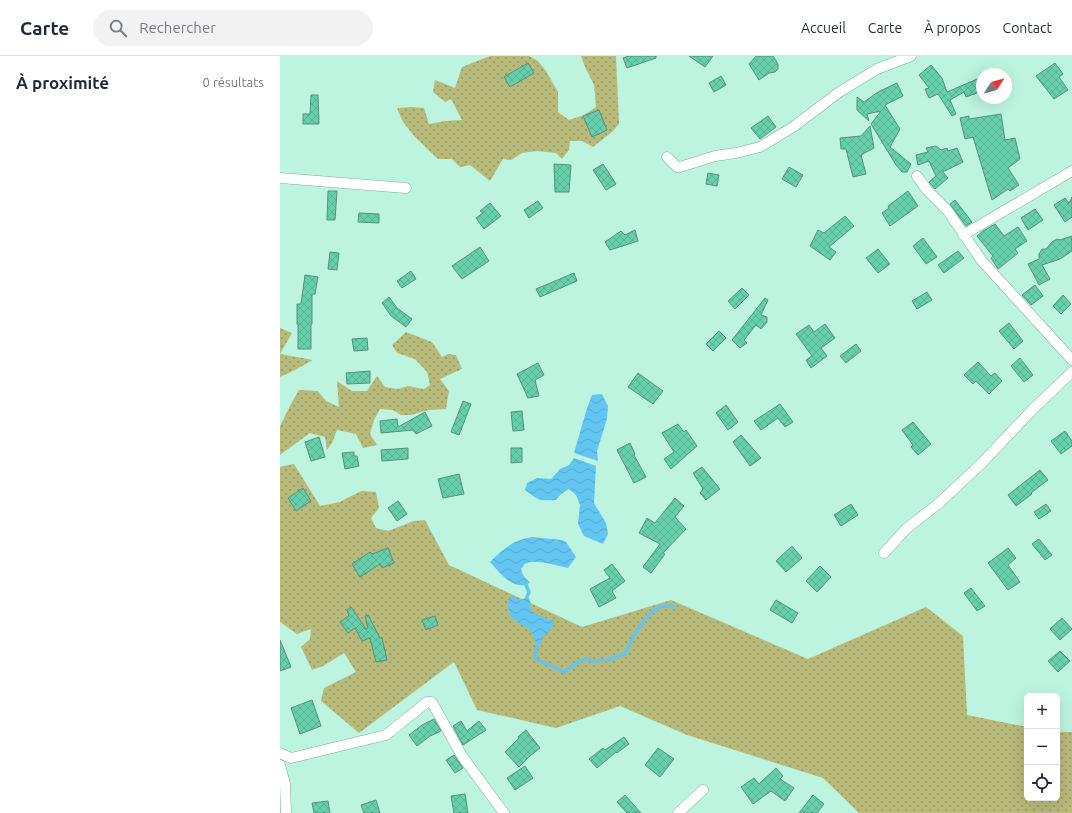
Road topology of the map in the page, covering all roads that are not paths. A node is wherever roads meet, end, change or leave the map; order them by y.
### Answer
1 (912, 56) edge
2 (667, 157) dead end
3 (1072, 171) edge
4 (917, 176) dead end
5 (280, 178) edge
6 (406, 188) dead end
7 (963, 235) junction
8 (1072, 360) edge
9 (1072, 372) edge
10 (884, 553) dead end
11 (280, 754) edge
12 (280, 765) edge
13 (703, 790) dead end
14 (286, 813) edge
15 (504, 813) edge
16 (678, 813) edge

1 - 2 street
3 - 7 street
4 - 7 street
5 - 6 street
7 - 8 street
9 - 10 street
11 - 15 street
12 - 14 street
13 - 16 street

